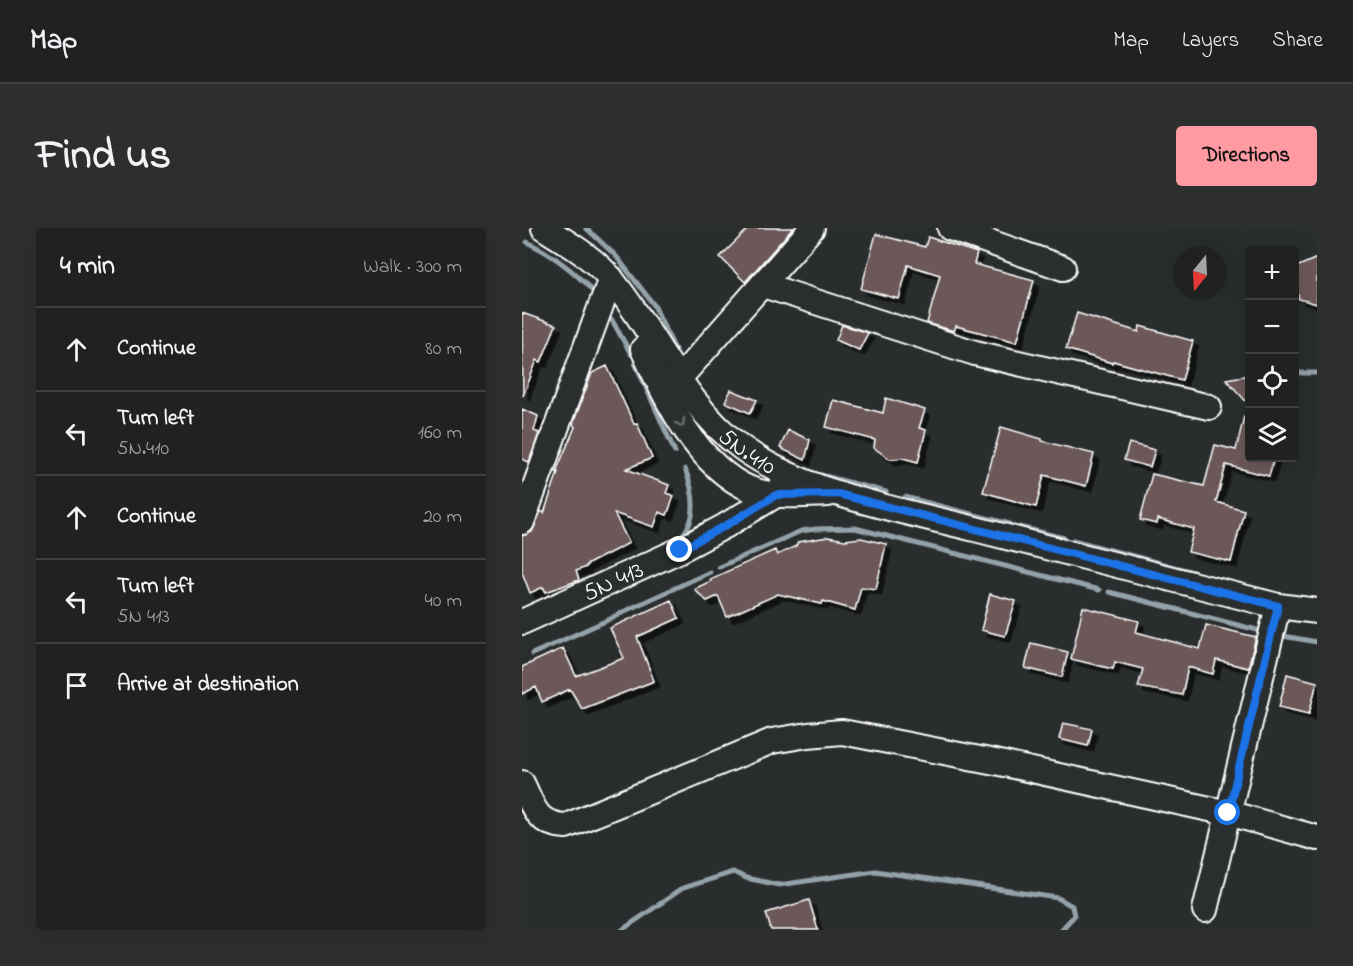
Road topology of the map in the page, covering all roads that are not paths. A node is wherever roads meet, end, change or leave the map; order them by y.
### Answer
1 (544, 228) edge
2 (812, 228) edge
3 (950, 228) edge
4 (1063, 268) dead end
5 (763, 285) junction
6 (616, 286) junction
7 (672, 386) junction
8 (1209, 407) dead end
9 (789, 473) junction
10 (838, 494) junction
11 (776, 495) junction
12 (522, 522) edge
13 (1278, 606) junction
14 (1317, 611) edge
15 (522, 622) edge
16 (522, 783) edge
17 (1228, 813) junction
18 (1317, 838) edge
19 (1205, 910) dead end

1 - 6 street, 5N.410
2 - 5 street
3 - 4 street
5 - 7 street
5 - 8 street
6 - 7 street, 5N.410
6 - 12 street
7 - 9 street, 5N.410
7 -> 11 street
9 - 10 street, 5N.410
9 - 11 street, 5N 413
10 - 11 street
10 - 13 street, 5N.410
11 - 15 street, 5N 413
13 - 14 street, 5N.410
13 - 17 street
16 - 17 street
17 - 18 street
17 - 19 street

